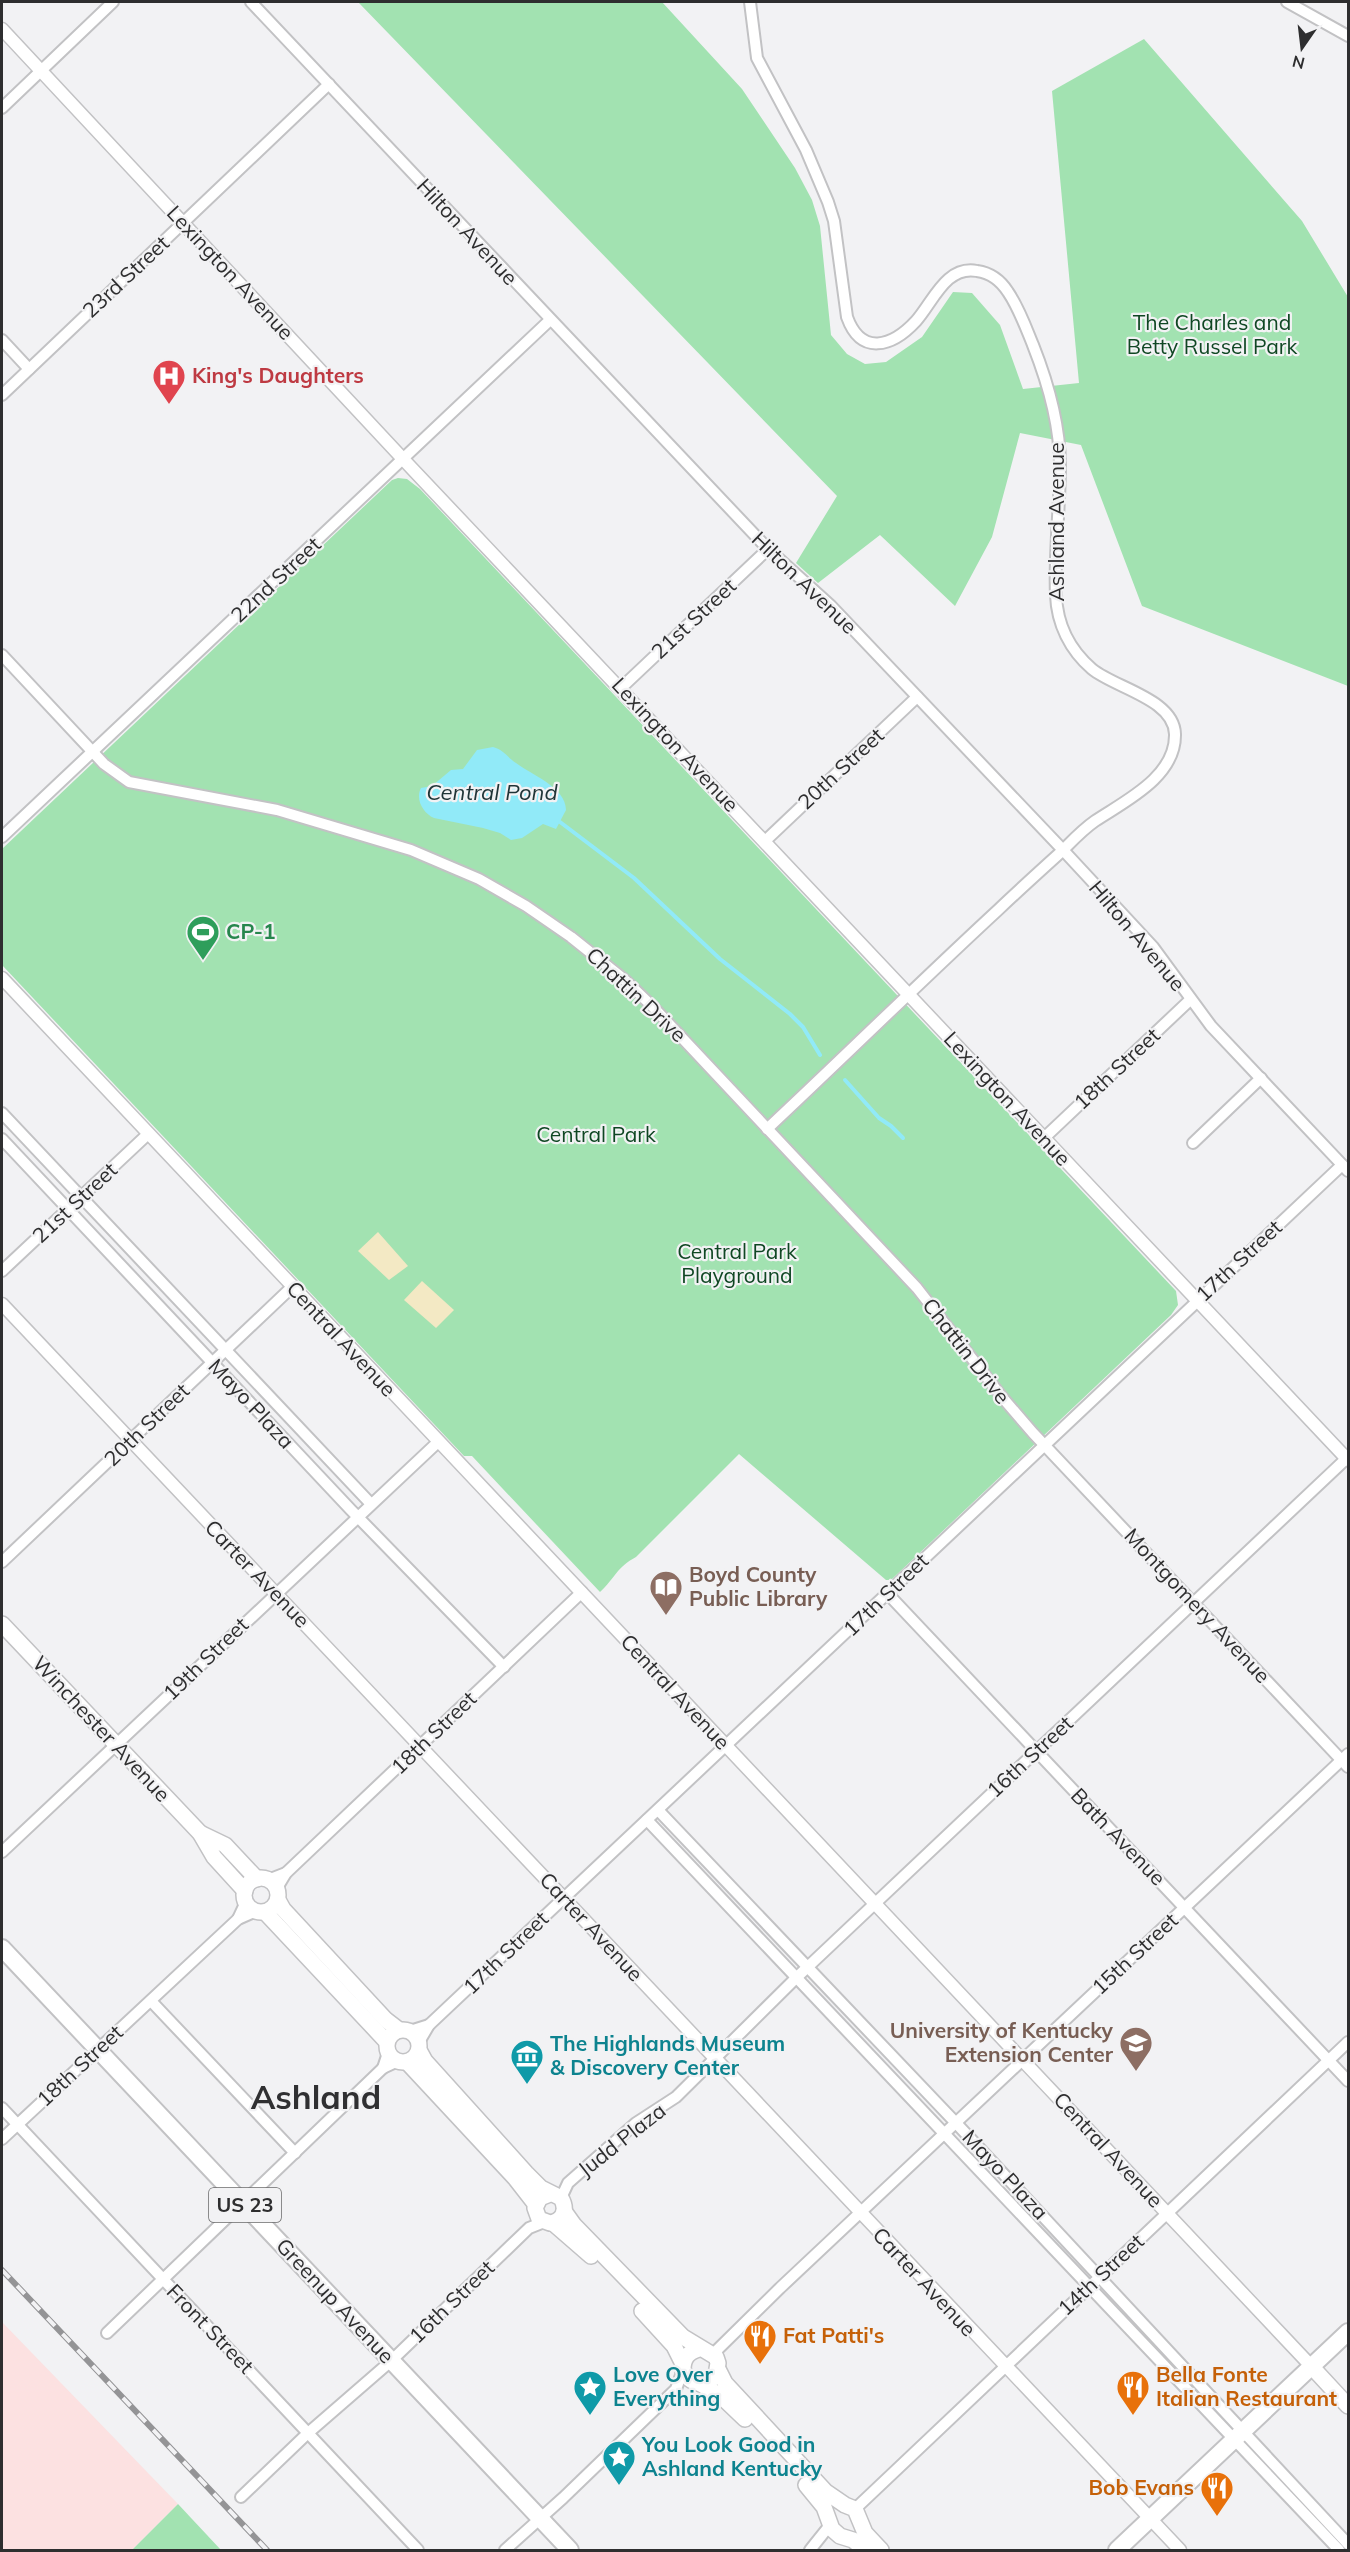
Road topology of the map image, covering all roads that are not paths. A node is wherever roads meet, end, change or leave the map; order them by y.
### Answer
1 (113, 2) edge
2 (251, 2) edge
3 (740, 2) edge
4 (750, 2) edge
5 (1287, 2) edge
6 (752, 18) junction
7 (2, 29) edge
8 (1348, 36) edge
9 (41, 71) junction
10 (329, 84) junction
11 (2, 108) edge
12 (183, 223) junction
13 (549, 320) junction
14 (2, 340) edge
15 (29, 369) junction
16 (2, 395) edge
17 (403, 459) junction
18 (768, 549) junction
19 (2, 655) edge
20 (621, 688) junction
21 (917, 698) junction
22 (92, 752) junction
23 (2, 837) edge
24 (765, 841) junction
25 (1063, 850) junction
26 (2, 978) edge
27 (909, 994) junction
28 (1190, 1000) junction
29 (1261, 1078) junction
30 (2, 1113) edge
31 (767, 1129) junction
32 (148, 1134) junction
33 (1044, 1138) junction
34 (2, 1139) edge
35 (1193, 1143) dead end
36 (1345, 1168) edge
37 (82, 1197) junction
38 (68, 1210) junction
39 (2, 1271) edge
40 (292, 1287) junction
41 (1197, 1301) junction
42 (2, 1304) edge
43 (226, 1350) junction
44 (213, 1363) junction
45 (130, 1442) junction
46 (438, 1442) junction
47 (1045, 1445) junction
48 (1348, 1458) edge
49 (371, 1504) junction
50 (358, 1516) junction
51 (2, 1562) edge
52 (582, 1592) junction
53 (275, 1593) junction
54 (887, 1593) junction
55 (1194, 1602) junction
56 (2, 1624) edge
57 (504, 1667) junction
58 (115, 1745) junction
59 (420, 1746) junction
60 (727, 1747) junction
61 (1036, 1751) junction
62 (1346, 1760) edge
63 (658, 1810) junction
64 (647, 1820) junction
65 (200, 1833) junction
66 (2, 1852) edge
67 (270, 1887) junction
68 (564, 1898) junction
69 (875, 1903) junction
70 (253, 1904) junction
71 (1185, 1907) junction
72 (2, 1948) edge
73 (809, 1967) junction
74 (796, 1978) junction
75 (151, 2001) junction
76 (412, 2038) junction
77 (1348, 2042) edge
78 (98, 2051) junction
79 (395, 2054) junction
80 (714, 2060) junction
81 (1023, 2060) junction
82 (1329, 2060) junction
83 (1348, 2081) edge
84 (2, 2108) edge
85 (956, 2122) junction
86 (17, 2124) junction
87 (944, 2134) junction
88 (2, 2139) edge
89 (295, 2153) junction
90 (558, 2201) junction
91 (242, 2202) junction
92 (859, 2213) junction
93 (1167, 2213) junction
94 (542, 2216) junction
95 (1099, 2277) junction
96 (162, 2279) junction
97 (1089, 2286) junction
98 (107, 2332) dead end
99 (1348, 2332) edge
100 (710, 2357) junction
101 (391, 2361) junction
102 (1003, 2366) junction
103 (683, 2367) junction
104 (1311, 2367) junction
105 (698, 2383) junction
106 (676, 2389) junction
107 (1348, 2406) edge
108 (308, 2433) junction
109 (1239, 2436) junction
110 (241, 2497) dead end
111 (850, 2507) junction
112 (540, 2519) junction
113 (1150, 2519) junction
114 (861, 2523) junction
115 (836, 2529) junction
116 (1348, 2544) edge
117 (418, 2550) edge
118 (505, 2550) edge
119 (570, 2550) edge
120 (810, 2550) edge
121 (865, 2550) edge
122 (881, 2550) edge
123 (1117, 2550) edge
124 (1180, 2550) edge
125 (1339, 2550) edge

1 - 9 street
2 - 10 street, Hilton Avenue
3 - 6 street
4 - 6 street, Ashland Avenue
5 - 8 street
6 - 25 street, Ashland Avenue
7 - 9 street, Lexington Avenue
9 - 11 street
9 - 12 street, Lexington Avenue
10 - 12 street, 23rd Street
10 - 13 street, Hilton Avenue
12 - 15 street, 23rd Street
12 - 17 street, Lexington Avenue
13 - 17 street, 22nd Street
13 - 18 street, Hilton Avenue
14 - 15 street
15 - 16 street, 23rd Street
17 - 20 street, Lexington Avenue
17 - 22 street, 22nd Street
18 - 20 street, 21st Street
18 - 21 street, Hilton Avenue
19 - 22 street
20 - 24 street, Lexington Avenue
21 - 24 street, 20th Street
21 - 25 street, Hilton Avenue
22 - 23 street, 22nd Street
22 - 31 street, Chattin Drive
24 - 27 street, Lexington Avenue
25 - 27 street, Ashland Avenue
25 - 28 street, Hilton Avenue
26 - 32 street, Central Avenue
27 - 31 street, Ashland Avenue
27 - 33 street, Lexington Avenue
28 - 29 street, Hilton Avenue
28 - 33 street, 18th Street
29 - 35 street
29 - 36 street, Hilton Avenue
30 - 37 street, Mayo Plaza
31 - 47 street, Chattin Drive
32 - 37 street, 21st Street
32 - 40 street, Central Avenue
33 - 41 street, Lexington Avenue
34 - 38 street, Mayo Plaza
36 - 41 street, 17th Street
37 - 38 street, 21st Street
37 - 43 street, Mayo Plaza
38 - 39 street, 21st Street
38 - 44 street, Mayo Plaza
40 - 43 street, 20th Street
40 - 46 street, Central Avenue
41 - 47 street, 17th Street
41 - 48 street, Lexington Avenue
42 - 45 street, Carter Avenue
43 - 44 street, 20th Street
43 - 49 street, Mayo Plaza
44 - 45 street, 20th Street
44 - 50 street, Mayo Plaza
45 - 51 street, 20th Street
45 - 53 street, Carter Avenue
46 - 49 street, 19th Street
46 - 52 street, Central Avenue
47 - 54 street, 17th Street
47 - 55 street, Montgomery Avenue
48 - 55 street, 16th Street
49 - 50 street, 19th Street
50 - 53 street, 19th Street
50 - 57 street, Mayo Plaza
52 - 57 street, 18th Street
52 - 60 street, Central Avenue
53 - 58 street, 19th Street
53 - 59 street, Carter Avenue
54 - 60 street, 17th Street
54 - 61 street, Bath Avenue
55 - 61 street, 16th Street
55 - 62 street, Montgomery Avenue
56 - 58 main road, Winchester Avenue
57 - 59 street, 18th Street
58 - 65 main road, Winchester Avenue
58 - 66 street, 19th Street
59 - 67 street, 18th Street
59 - 68 street, Carter Avenue
60 - 63 street, 17th Street
60 - 69 street, Central Avenue
61 - 69 street, 16th Street
61 - 71 street, Bath Avenue
62 - 71 street, 15th Street
63 - 64 street, 17th Street
63 - 73 street, Mayo Plaza
64 - 68 street, 17th Street
64 - 74 street, Mayo Plaza
65 - 67 main road, Winchester Avenue
65 - 70 main road, Winchester Avenue
67 - 70 main road
67 - 70 main road
67 - 76 main road, Winchester Avenue
68 - 76 street, 17th Street
68 - 80 street, Carter Avenue
69 - 73 street, 16th Street
69 - 81 street, Central Avenue
70 - 75 street, 18th Street
70 - 79 main road, Winchester Avenue
71 - 81 street, 15th Street
71 - 82 street, Bath Avenue
72 - 78 main road, Greenup Avenue / US 23
73 - 74 street, 16th Street
73 - 85 street, Mayo Plaza
74 - 80 street, 16th Street
74 - 87 street, Mayo Plaza
75 - 78 street, 18th Street
75 - 89 street
76 - 79 main road
76 - 79 main road
76 - 90 main road, Winchester Avenue
77 - 82 street, 14th Street
78 - 86 street, 18th Street
78 - 91 main road, Greenup Avenue / US 23
79 - 89 street
79 - 94 main road, Winchester Avenue
80 - 90 street, Judd Plaza
80 - 92 street, Carter Avenue
81 - 85 street, 15th Street
81 - 93 street, Central Avenue
82 - 83 street, Bath Avenue
82 - 93 street, 14th Street
84 - 86 street, Front Street
85 - 87 street, 15th Street
85 - 95 street, Mayo Plaza
86 - 88 street, 18th Street
86 - 96 street, Front Street
87 - 92 street, 15th Street
87 - 97 street, Mayo Plaza
89 - 91 street
90 - 94 main road
90 - 94 main road
90 - 100 main road, Winchester Avenue
91 - 96 street
91 - 101 main road, Greenup Avenue / US 23
92 - 100 street, 15th Street
92 - 102 street, Carter Avenue
93 - 95 street, 14th Street
93 - 104 street, Central Avenue
94 - 101 street, 16th Street
94 - 103 main road, Winchester Avenue
95 - 97 street, 14th Street
95 - 109 street, Mayo Plaza
96 - 98 street
96 - 108 street, Front Street
97 - 102 street, 14th Street
97 - 109 street, Mayo Plaza
99 - 104 main road
100 - 103 main road
100 - 105 main road
100 - 111 main road, Winchester Avenue
101 - 108 street, 16th Street
101 - 112 main road, Greenup Avenue / US 23
102 - 111 street, 14th Street
102 - 113 street, Carter Avenue
103 - 105 main road
103 - 106 street
104 - 107 main road, Central Avenue
104 - 109 main road
105 - 106 street
105 - 115 main road
106 - 112 street
108 - 110 street, 16th Street
108 - 117 street, Front Street
109 - 113 main road
109 - 116 street, Mayo Plaza
109 - 125 street, Mayo Plaza
111 - 114 main road
111 - 115 main road
112 - 118 street
112 - 119 main road, Greenup Avenue / US 23
113 - 123 main road
113 - 124 street, Carter Avenue
114 - 115 main road
114 - 122 main road
115 - 120 street
115 - 121 main road

